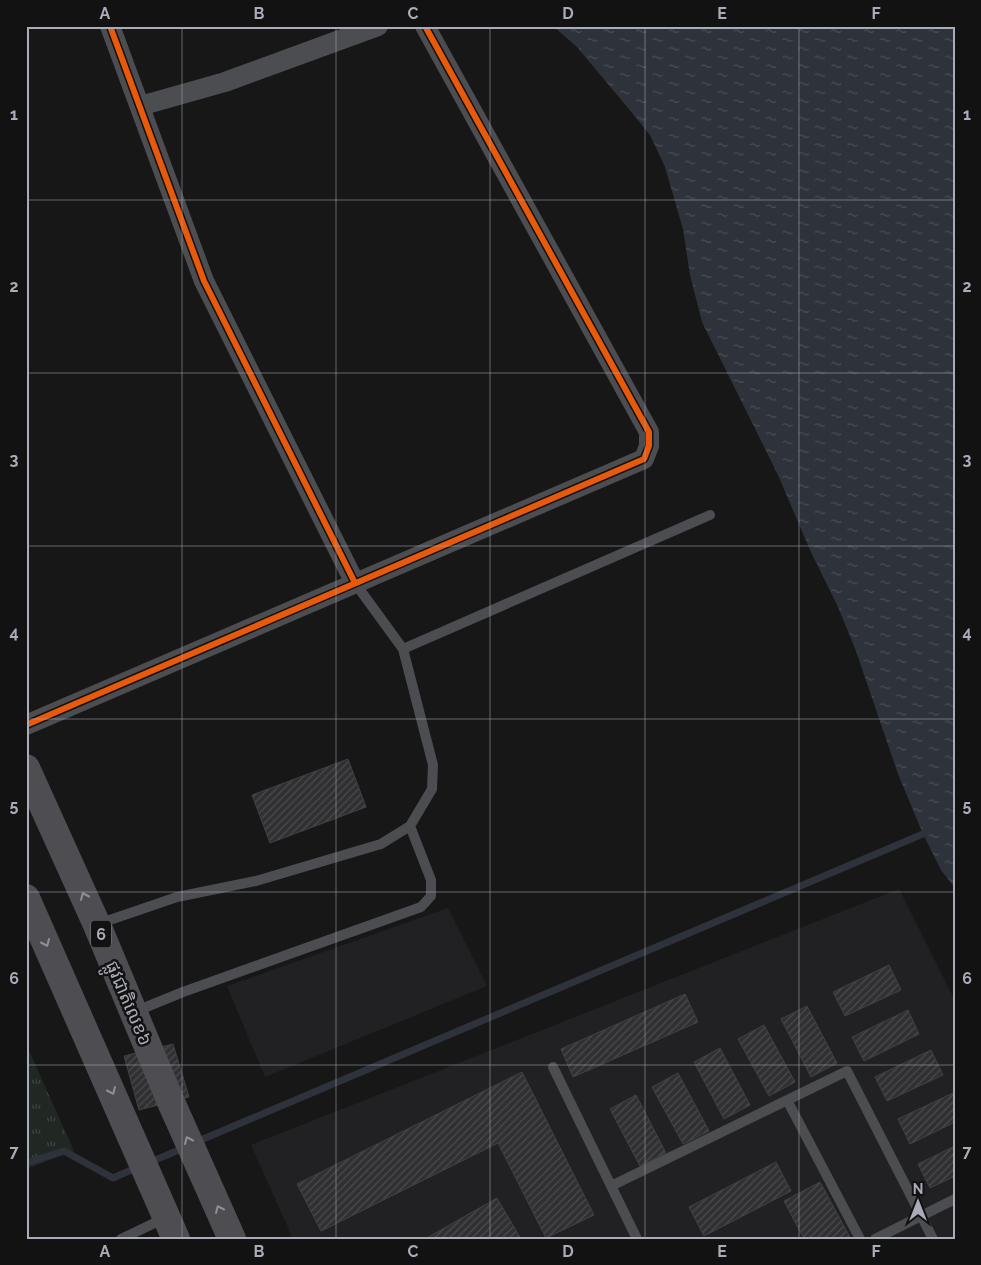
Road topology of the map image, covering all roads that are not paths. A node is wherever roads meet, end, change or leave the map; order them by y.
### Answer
1 (110, 26) edge
2 (378, 26) edge
3 (425, 26) edge
4 (140, 106) junction
5 (710, 515) dead end
6 (355, 584) junction
7 (403, 649) junction
8 (26, 725) edge
9 (26, 768) edge
10 (410, 826) junction
11 (26, 898) edge
12 (97, 925) junction
13 (133, 1012) junction
14 (554, 1067) dead end
15 (787, 1100) junction
16 (611, 1186) junction
17 (955, 1199) edge
18 (921, 1216) junction
19 (167, 1218) edge
20 (121, 1239) edge
21 (232, 1239) edge
22 (637, 1239) edge
23 (860, 1239) edge
24 (875, 1239) edge
25 (933, 1239) edge

1 - 4 street
2 - 4 street
3 - 6 street
4 - 6 street
5 - 7 lane
6 - 7 lane
6 - 8 street
7 - 10 lane
12 -> 9 highway, ផ្លូវជាតិលេខ៦ / 6
10 - 12 lane
10 - 13 lane
11 -> 19 highway
12 - 13 highway, ផ្លូវជាតិលេខ៦ / 6
21 -> 13 highway, ផ្លូវជាតិលេខ៦ / 6
14 - 16 lane
15 - 16 lane
15 - 18 lane
15 - 23 lane
16 - 22 lane
17 - 18 lane
18 - 24 lane
18 - 25 lane
19 - 20 lane

